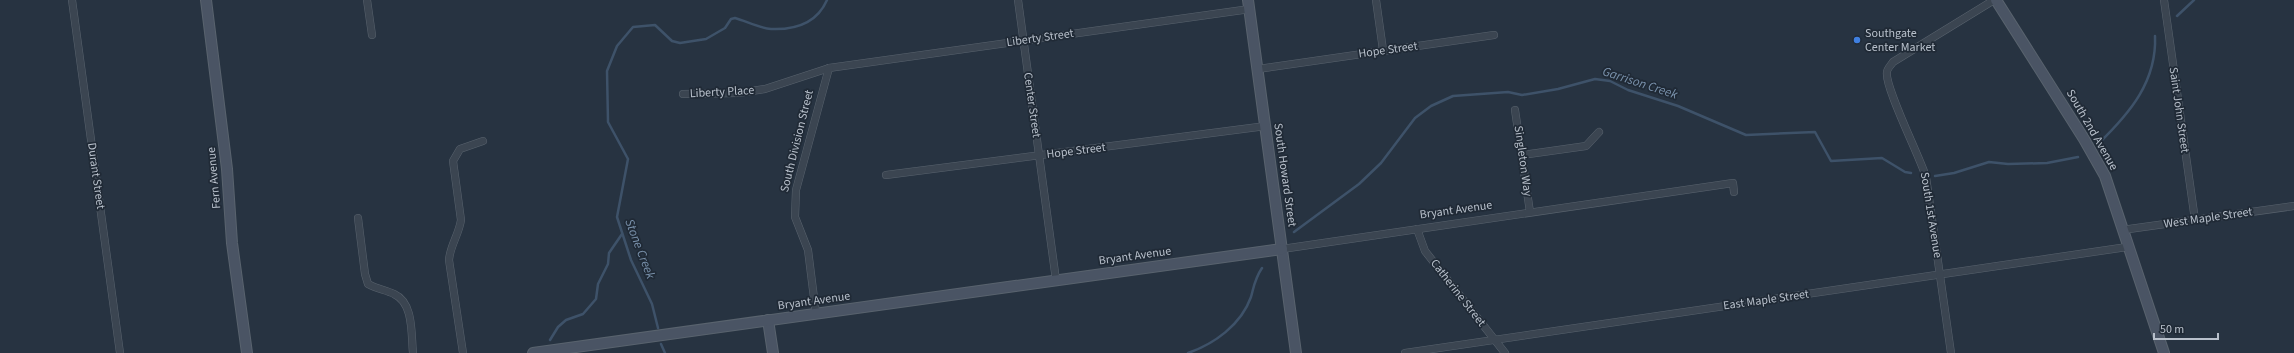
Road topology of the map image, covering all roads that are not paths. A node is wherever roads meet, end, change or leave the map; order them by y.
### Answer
1 (72, 0) edge
2 (206, 0) edge
3 (366, 0) edge
4 (1018, 0) edge
5 (1376, 0) edge
6 (1995, 0) edge
7 (2164, 0) edge
8 (1249, 5) edge
9 (372, 35) dead end
10 (1494, 35) dead end
11 (1023, 41) junction
12 (1383, 50) junction
13 (829, 68) junction
14 (1258, 69) junction
15 (683, 94) dead end
16 (1516, 110) dead end
17 (1266, 126) junction
18 (1599, 132) dead end
19 (482, 141) dead end
20 (1522, 155) junction
21 (1039, 156) junction
22 (886, 175) dead end
23 (1734, 192) dead end
24 (2294, 206) edge
25 (1530, 212) junction
26 (358, 218) dead end
27 (2194, 220) junction
28 (1417, 229) junction
29 (2122, 230) junction
30 (2127, 247) junction
31 (1282, 249) junction
32 (1940, 275) junction
33 (1056, 280) junction
34 (816, 314) junction
35 (768, 320) junction
36 (1495, 340) junction
37 (120, 353) edge
38 (247, 353) edge
39 (414, 353) edge
40 (463, 353) edge
41 (532, 353) edge
42 (772, 353) edge
43 (1296, 353) edge
44 (1405, 353) edge
45 (1505, 353) edge
46 (1951, 353) edge
47 (2164, 353) edge

1 - 37 street, Durant Street
2 - 38 main road, Fern Avenue
3 - 9 street
4 - 11 street, Center Street
5 - 12 street
6 - 29 main road, South 2nd Avenue
6 - 32 street, South 1st Avenue
7 - 27 street, Saint John Street
8 - 11 street, Liberty Street
8 - 14 main road, South Howard Street
10 - 12 street, Hope Street
11 - 13 street, Liberty Street
11 - 21 street, Center Street
12 - 14 street, Hope Street
13 - 15 street, Liberty Place
13 - 34 street, South Division Street
14 - 17 main road, South Howard Street
16 - 20 street, Singleton Way
17 - 21 street, Hope Street
17 - 31 main road, South Howard Street
18 - 20 street
19 - 40 street
20 - 25 street, Singleton Way
21 - 22 street, Hope Street
21 - 33 street, Center Street
23 - 25 street, Bryant Avenue
24 - 27 street, West Maple Street
25 - 28 street, Bryant Avenue
26 - 39 street
27 - 29 street, West Maple Street
28 - 31 street, Bryant Avenue
28 - 36 street, Catherine Street
29 - 30 main road, South 2nd Avenue
30 - 32 street, East Maple Street
30 - 47 main road, South 2nd Avenue
31 - 33 main road, Bryant Avenue
31 - 43 main road, South Howard Street
32 - 36 street, East Maple Street
32 - 46 street, South 1st Avenue
33 - 34 main road, Bryant Avenue
34 - 35 main road, Bryant Avenue
35 - 41 main road, Bryant Avenue
35 - 42 main road
36 - 44 street, East Maple Street
36 - 45 street, Catherine Street

